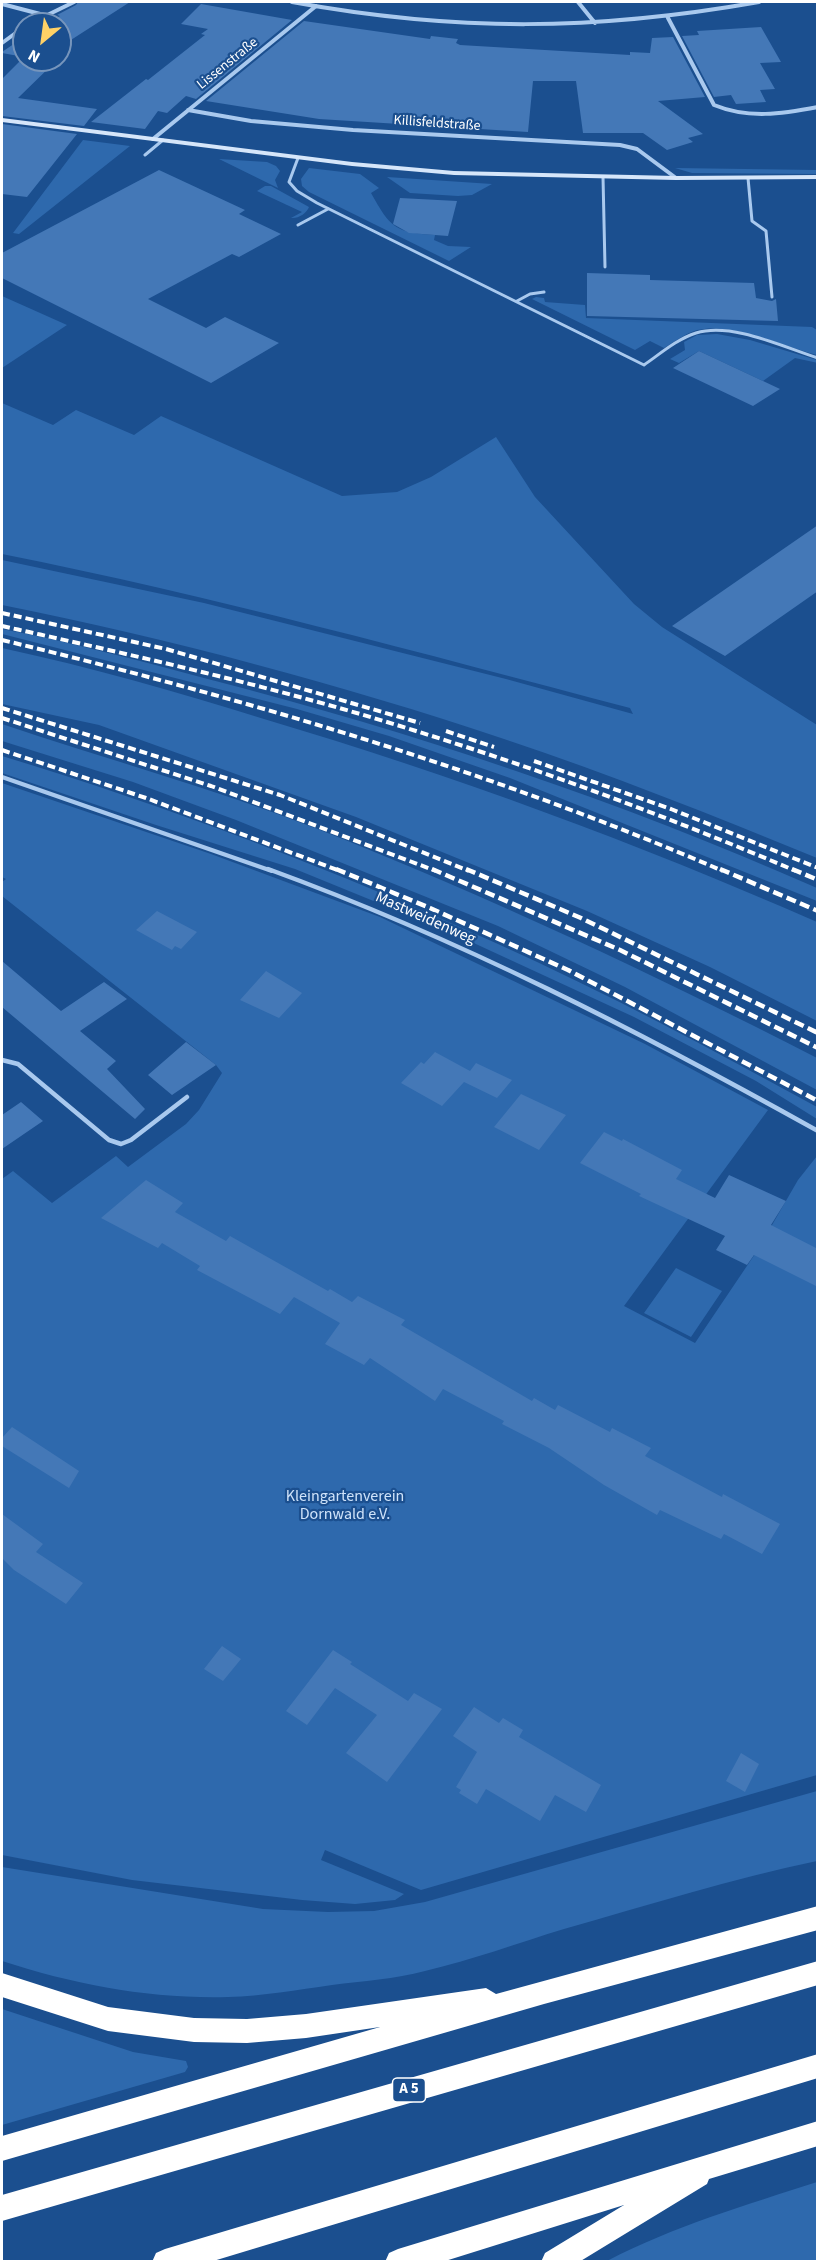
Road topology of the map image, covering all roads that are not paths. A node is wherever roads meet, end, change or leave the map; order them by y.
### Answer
1 (74, 2) edge
2 (292, 2) edge
3 (578, 2) edge
4 (759, 2) edge
5 (2, 4) edge
6 (316, 6) junction
7 (33, 12) edge
8 (52, 12) edge
9 (668, 18) junction
10 (595, 23) junction
11 (818, 107) edge
12 (188, 110) junction
13 (2, 120) edge
14 (153, 139) junction
15 (163, 140) junction
16 (145, 155) dead end
17 (298, 158) junction
18 (603, 177) junction
19 (818, 177) edge
20 (676, 178) junction
21 (748, 178) junction
22 (775, 179) junction
23 (818, 183) edge
24 (328, 209) junction
25 (298, 225) dead end
26 (605, 267) dead end
27 (544, 292) dead end
28 (772, 297) dead end
29 (517, 301) junction
30 (818, 358) edge
31 (2, 777) edge
32 (2, 1060) edge
33 (187, 1097) dead end
34 (818, 1131) edge
35 (818, 1918) edge
36 (818, 1973) edge
37 (2, 1985) edge
38 (544, 1992) junction
39 (818, 2066) edge
40 (818, 2133) edge
41 (2, 2149) edge
42 (723, 2160) junction
43 (2, 2208) edge
44 (165, 2262) edge
45 (398, 2262) edge
46 (554, 2262) edge

1 - 8 street
2 - 6 street
3 - 10 street
4 - 9 street
5 - 7 street
6 - 10 street
6 - 12 street, Lissenstraße
9 - 10 street
9 - 11 street
12 - 14 street, Lissenstraße
12 - 20 street, Killisfeldstraße
13 - 14 main road
14 - 15 main road
15 - 16 lane
15 - 17 main road
17 - 18 main road
17 - 24 lane
18 - 20 main road
18 - 26 lane
19 - 22 main road
20 - 21 main road
21 - 22 main road
21 - 28 lane
22 - 23 main road
24 - 25 lane
24 - 29 lane
27 - 29 lane
29 - 30 lane
31 - 34 lane, Mastweidenweg
32 - 33 lane
35 - 38 highway
36 - 43 highway, A 5
37 - 38 highway
38 - 41 highway
39 - 44 highway
40 - 42 highway
42 - 45 highway
42 - 46 highway

